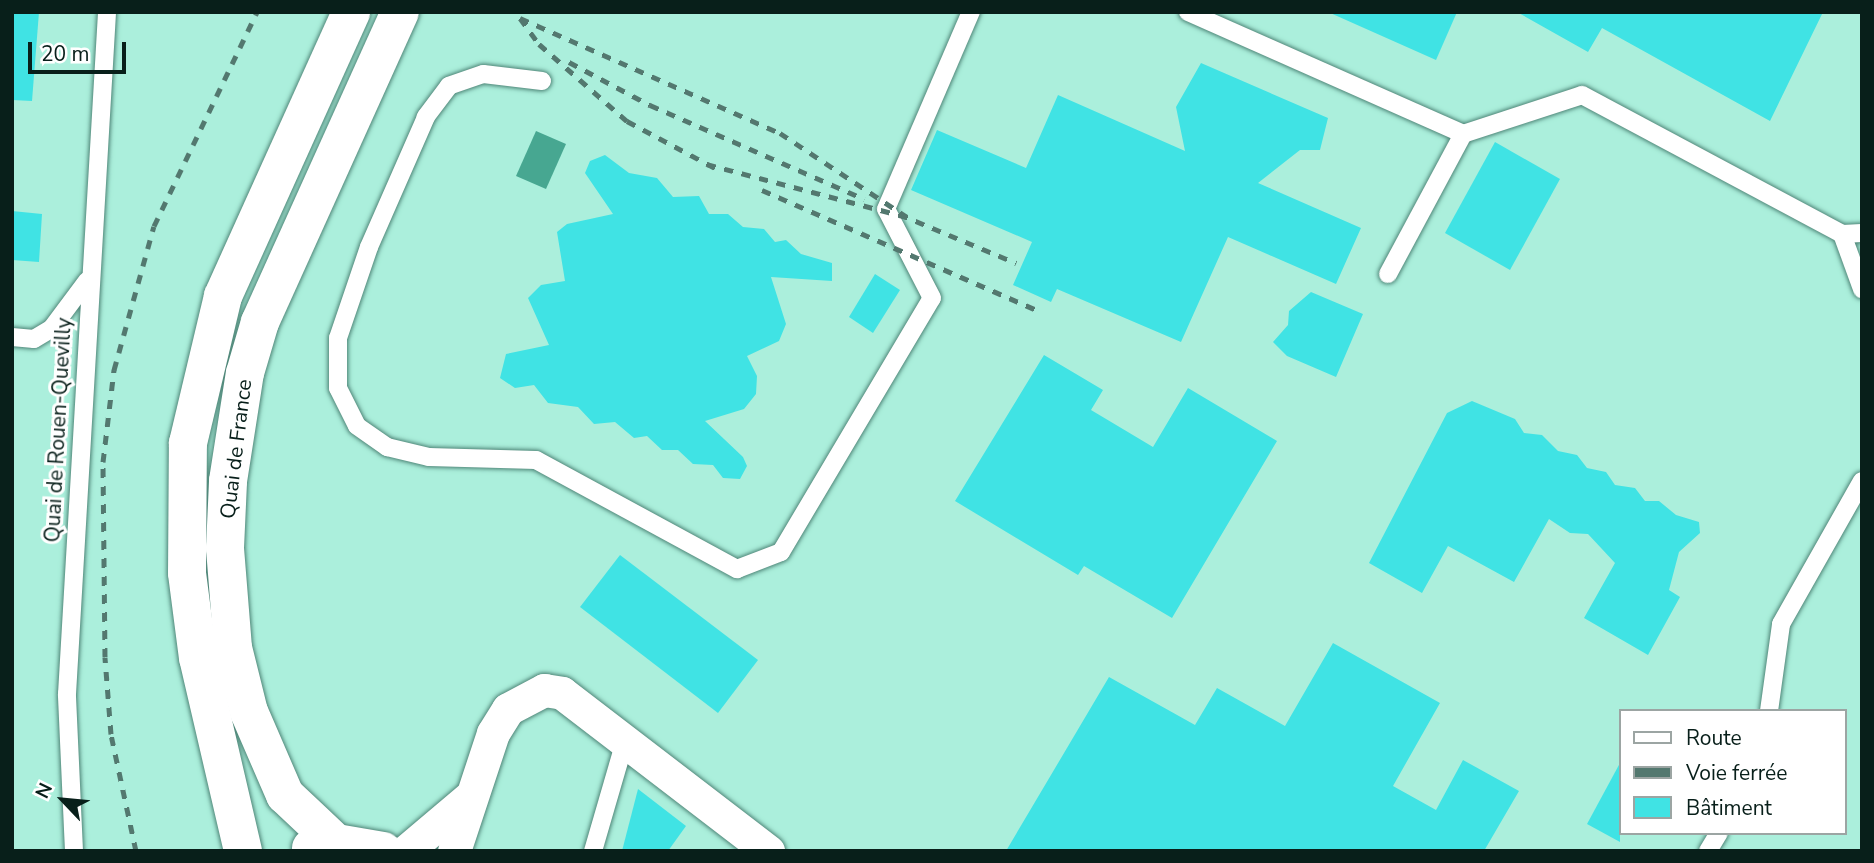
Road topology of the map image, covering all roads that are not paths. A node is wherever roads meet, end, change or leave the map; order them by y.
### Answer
1 (107, 12) edge
2 (351, 12) edge
3 (400, 12) edge
4 (971, 12) edge
5 (1188, 12) edge
6 (542, 81) dead end
7 (1463, 134) junction
8 (1862, 233) edge
9 (1842, 234) junction
10 (1388, 274) dead end
11 (89, 278) junction
12 (1862, 289) edge
13 (12, 337) edge
14 (1862, 481) edge
15 (1769, 709) edge
16 (625, 741) junction
17 (470, 797) junction
18 (1718, 835) edge
19 (321, 847) edge
20 (74, 851) edge
21 (243, 851) edge
22 (383, 851) edge
23 (406, 851) edge
24 (454, 851) edge
25 (593, 851) edge
26 (768, 851) edge
27 (1708, 851) edge

1 - 11 lane, Quai de Rouen-Quevilly
2 - 21 main road, Quai de France
3 - 19 main road, Quai de France
4 - 6 lane
5 - 7 lane
7 - 9 lane
7 - 10 lane
8 - 9 lane
9 - 12 lane
11 - 13 lane
11 - 20 lane, Quai de Rouen-Quevilly
14 - 15 lane
16 - 17 street
16 - 25 lane
16 - 26 street
17 - 23 street
17 - 24 street
18 - 27 lane
19 - 22 main road

